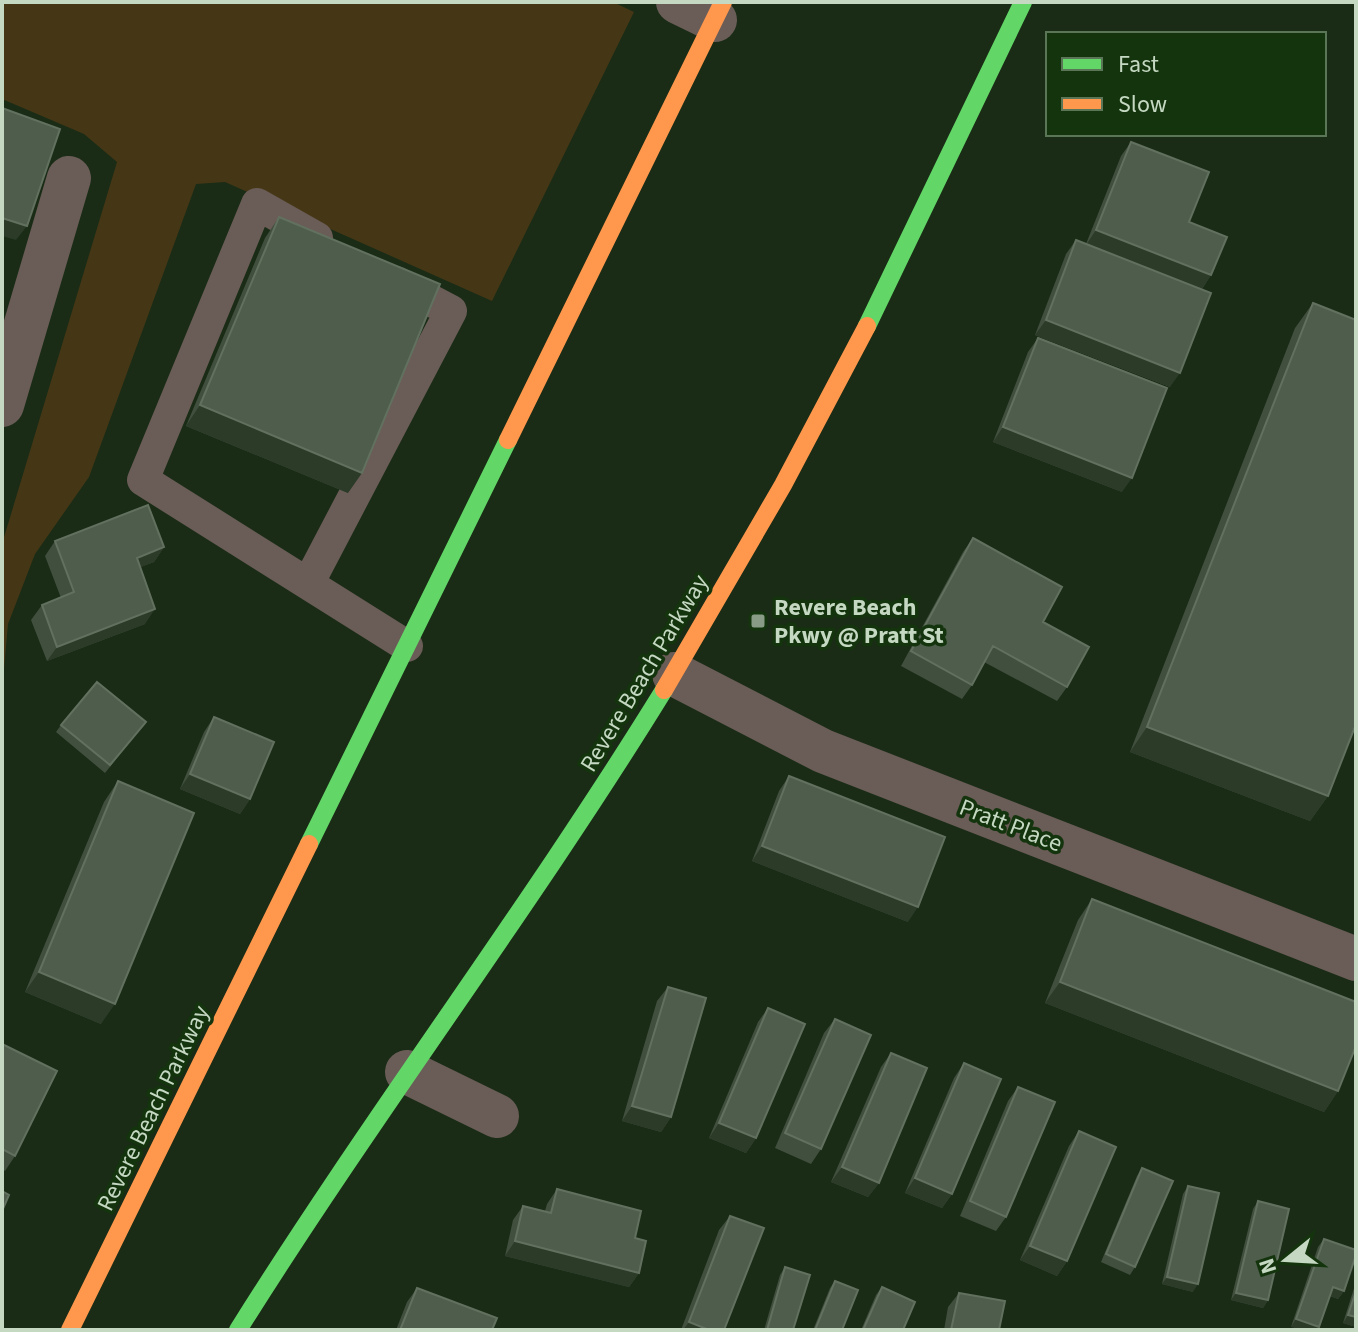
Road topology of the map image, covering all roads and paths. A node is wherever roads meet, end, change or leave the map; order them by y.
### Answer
1 (1023, 2) edge
2 (705, 8) edge
3 (69, 178) dead end
4 (2, 405) edge
5 (309, 582) junction
6 (407, 646) junction
7 (674, 674) junction
8 (1356, 959) edge
9 (407, 1072) junction
10 (497, 1116) dead end
11 (70, 1330) edge
12 (238, 1330) edge

1 - 7 main road, Revere Beach Parkway
2 - 6 main road, Revere Beach Parkway
3 - 4 street
5 - 5 lane
5 - 6 lane
6 - 11 main road, Revere Beach Parkway
7 - 8 street, Pratt Place
7 - 9 main road, Revere Beach Parkway
9 - 10 street
9 - 12 main road, Revere Beach Parkway

